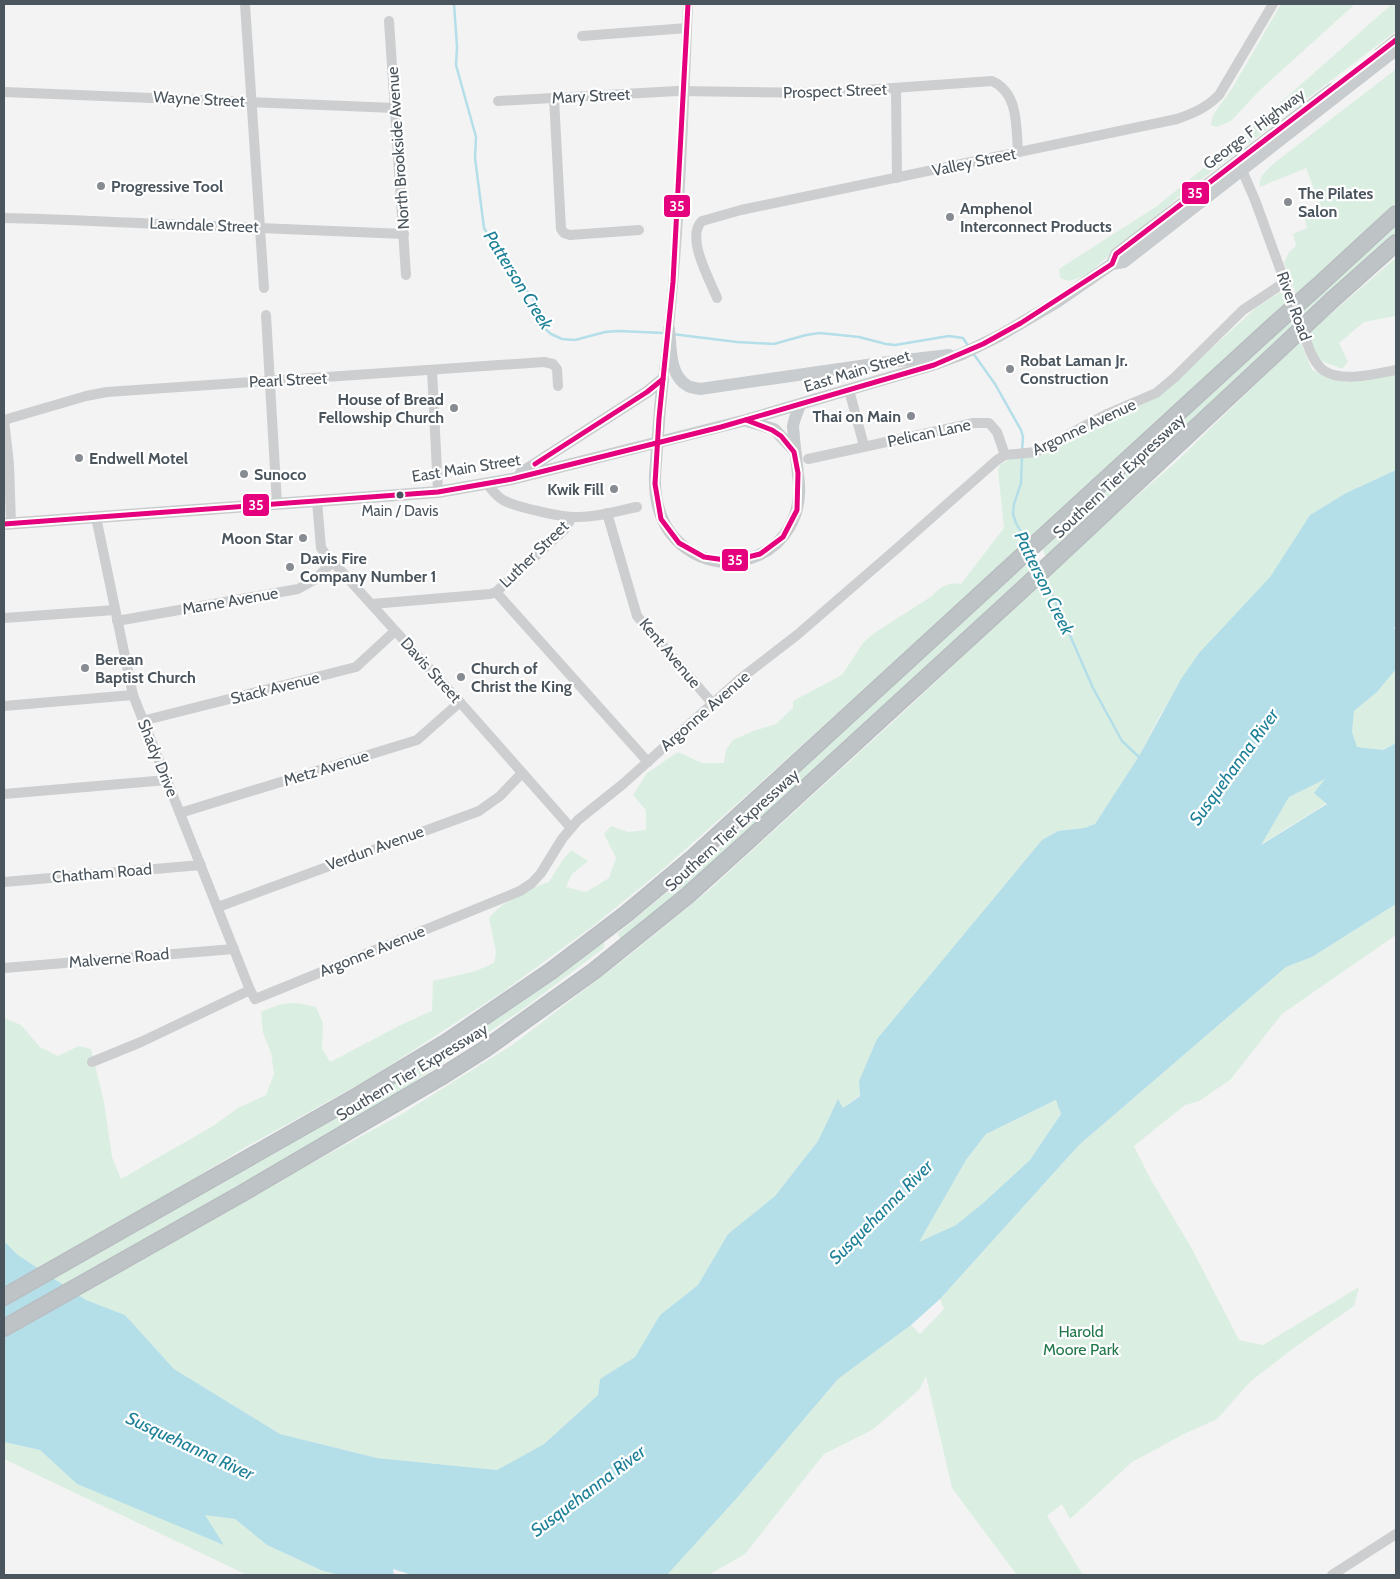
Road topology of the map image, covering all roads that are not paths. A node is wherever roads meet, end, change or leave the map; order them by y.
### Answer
1 (245, 4) edge
2 (688, 4) edge
3 (1273, 4) edge
4 (389, 21) dead end
5 (687, 28) junction
6 (582, 36) dead end
7 (1396, 40) edge
8 (1396, 50) edge
9 (896, 89) junction
10 (685, 91) junction
11 (4, 92) edge
12 (554, 98) junction
13 (498, 101) dead end
14 (251, 102) junction
15 (395, 108) junction
16 (1018, 152) junction
17 (1242, 170) junction
18 (897, 178) junction
19 (1396, 214) edge
20 (4, 218) edge
21 (259, 227) junction
22 (639, 230) dead end
23 (404, 234) junction
24 (1396, 243) edge
25 (1112, 264) junction
26 (406, 275) dead end
27 (1285, 282) junction
28 (264, 288) dead end
29 (717, 298) dead end
30 (266, 315) dead end
31 (669, 329) joint
32 (977, 347) joint
33 (962, 354) junction
34 (669, 358) junction
35 (432, 370) junction
36 (1396, 370) edge
37 (663, 379) junction
38 (270, 380) junction
39 (558, 386) dead end
40 (849, 390) junction
41 (800, 404) junction
42 (4, 420) edge
43 (746, 420) junction
44 (864, 446) junction
45 (794, 450) junction
46 (1005, 455) junction
47 (808, 459) dead end
48 (512, 479) junction
49 (487, 484) junction
50 (438, 492) junction
51 (317, 501) junction
52 (277, 504) junction
53 (637, 507) dead end
54 (607, 513) junction
55 (96, 517) junction
56 (572, 517) junction
57 (7, 524) edge
58 (333, 562) junction
59 (496, 592) junction
60 (372, 604) junction
61 (115, 610) junction
62 (4, 618) edge
63 (117, 621) junction
64 (396, 631) junction
65 (133, 696) junction
66 (460, 702) junction
67 (713, 704) junction
68 (4, 706) edge
69 (142, 721) junction
70 (648, 762) junction
71 (522, 773) junction
72 (167, 780) junction
73 (4, 794) edge
74 (180, 813) junction
75 (571, 828) junction
76 (201, 865) junction
77 (4, 882) edge
78 (218, 907) junction
79 (234, 949) junction
80 (4, 968) edge
81 (250, 990) junction
82 (92, 1062) dead end
83 (4, 1297) edge
84 (4, 1328) edge
85 (1396, 1534) edge
86 (1332, 1575) edge

1 - 14 street
2 - 5 street
3 - 16 street, Valley Street
4 - 15 street, North Brookside Avenue
5 - 6 street
5 - 10 street
7 - 25 main road, George F Highway
8 - 17 main road, George F Highway
9 - 10 street, Prospect Street
9 - 16 street
9 - 18 street, Prospect Street
10 - 12 street, Mary Street
10 - 31 street
11 - 14 street, Wayne Street
12 - 13 street, Mary Street
12 - 22 street
14 - 15 street, Wayne Street
14 - 21 street
15 - 23 street, North Brookside Avenue
16 - 18 street, Valley Street
17 - 25 main road, George F Highway
17 - 27 street, River Road
18 - 29 street, Valley Street
19 - 83 highway, Southern Tier Expressway, bridge
20 - 21 street, Lawndale Street
21 - 23 street, Lawndale Street
21 - 28 street
23 - 26 street, North Brookside Avenue
24 - 84 highway, Southern Tier Expressway, bridge
25 - 32 main road, George F Highway
27 - 36 street, River Road
27 - 46 street, Argonne Avenue
30 - 38 street
31 - 34 main road
32 - 33 main road, East Main Street
33 - 34 main road
33 - 40 main road, East Main Street
34 - 37 street
35 - 38 street, Pearl Street
35 - 39 street, Pearl Street
35 - 50 street
37 - 45 main road, bridge
37 - 48 main road
38 - 42 street, Pearl Street
38 - 52 street
40 - 41 main road, East Main Street
40 - 44 street, Pelican Lane
41 - 43 main road, East Main Street
41 - 45 main road
42 - 57 street
43 - 45 main road
43 - 48 main road, East Main Street
44 - 46 street, Pelican Lane
44 - 47 street, Pelican Lane
46 - 67 street, Argonne Avenue
48 - 49 main road, East Main Street
49 - 50 main road, East Main Street
49 - 56 street
50 - 51 main road, East Main Street
51 - 52 main road, East Main Street
51 - 58 street, Davis Street
52 - 55 main road, East Main Street
53 - 54 street
54 - 56 street
54 - 67 street, Kent Avenue
55 - 57 main road, East Main Street
55 - 61 street, Shady Drive
56 - 59 street, Luther Street
58 - 60 street, Davis Street
58 - 63 street, Marne Avenue
59 - 60 street
59 - 70 street
60 - 64 street, Davis Street
61 - 62 street
61 - 63 street, Shady Drive
63 - 65 street, Shady Drive
64 - 66 street, Davis Street
64 - 69 street, Stack Avenue
65 - 68 street
65 - 69 street, Shady Drive
66 - 71 street, Davis Street
66 - 74 street, Metz Avenue
67 - 70 street, Argonne Avenue
69 - 72 street, Shady Drive
70 - 75 street, Argonne Avenue
71 - 75 street, Davis Street
71 - 78 street, Verdun Avenue
72 - 73 street
72 - 74 street, Shady Drive
74 - 76 street, Shady Drive
75 - 81 street, Argonne Avenue
76 - 77 street, Chatham Road
76 - 78 street, Shady Drive
78 - 79 street, Shady Drive
79 - 80 street, Malverne Road
79 - 81 street, Shady Drive
81 - 82 street
85 - 86 street

